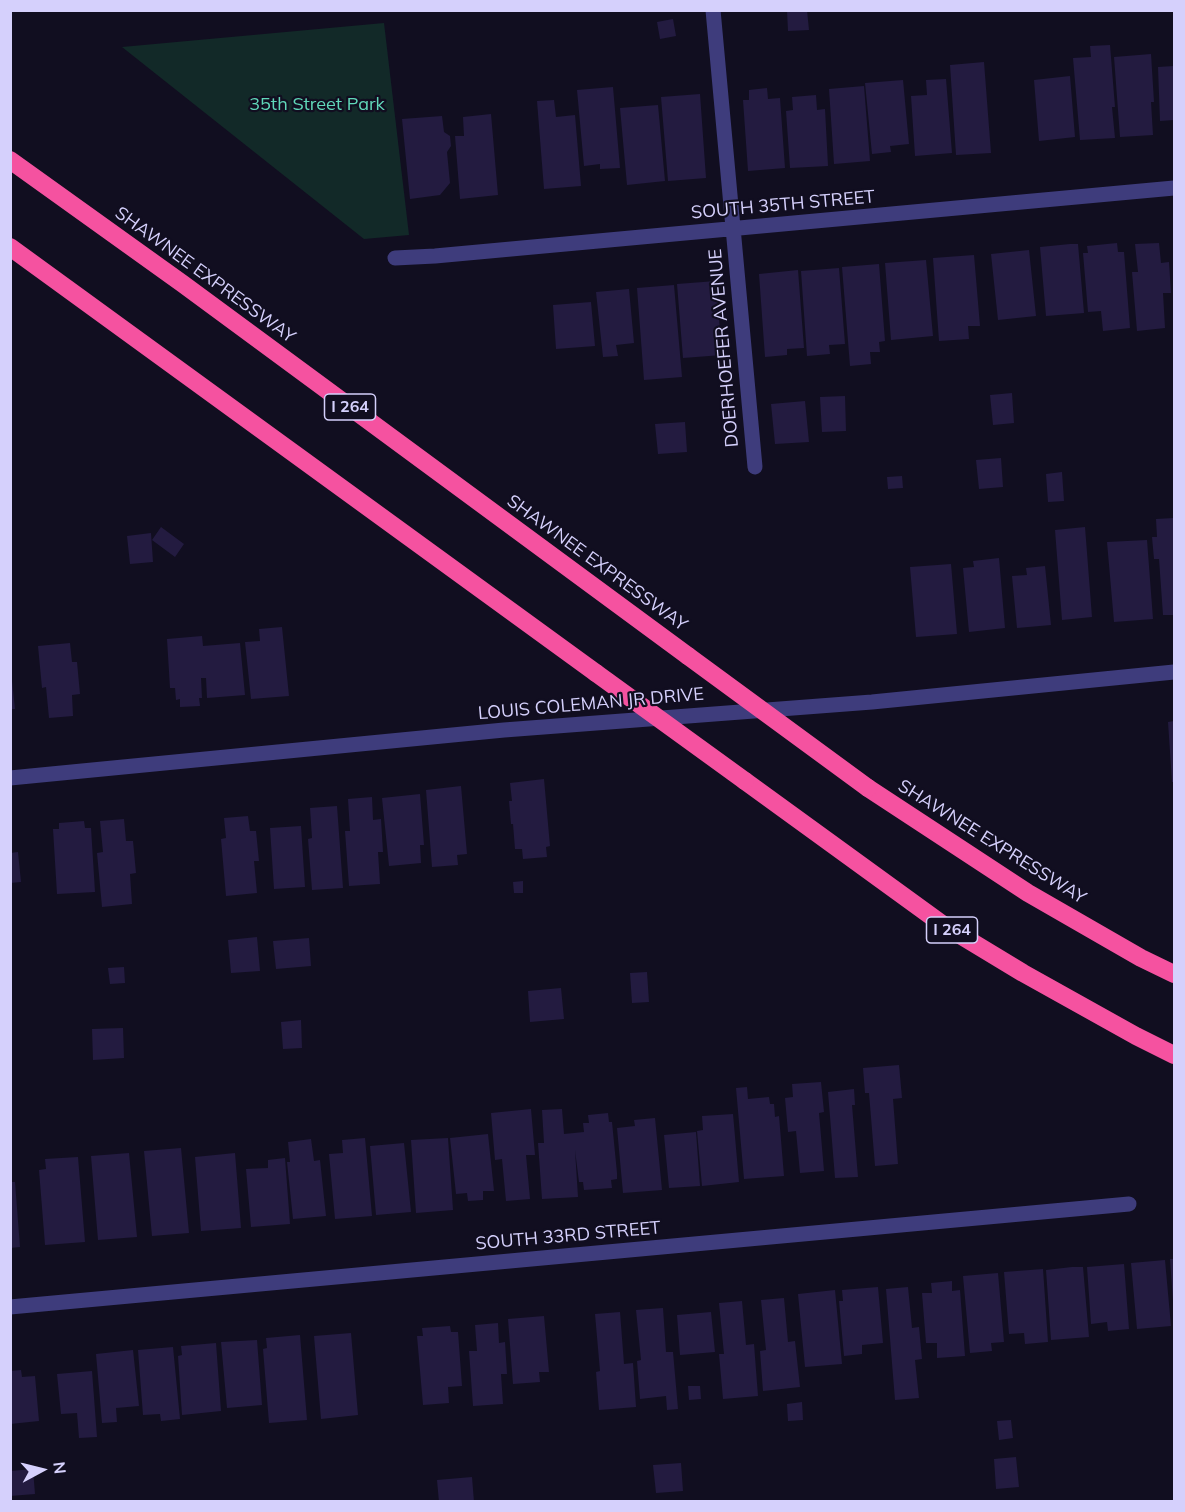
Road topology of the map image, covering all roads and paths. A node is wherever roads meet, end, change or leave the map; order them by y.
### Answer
1 (713, 10) edge
2 (10, 160) edge
3 (1174, 188) edge
4 (733, 229) junction
5 (10, 247) edge
6 (395, 258) dead end
7 (755, 467) dead end
8 (1174, 672) edge
9 (10, 778) edge
10 (1174, 974) edge
11 (1174, 1055) edge
12 (1129, 1204) dead end
13 (10, 1307) edge

1 - 4 street, DOERHOEFER AVENUE
2 - 10 highway, SHAWNEE EXPRESSWAY / I 264, bridge
3 - 4 street, SOUTH 35TH STREET
4 - 6 street, SOUTH 35TH STREET
4 - 7 street, DOERHOEFER AVENUE
5 - 11 highway, I 264, bridge
8 - 9 street, LOUIS COLEMAN JR DRIVE
12 - 13 street, SOUTH 33RD STREET

